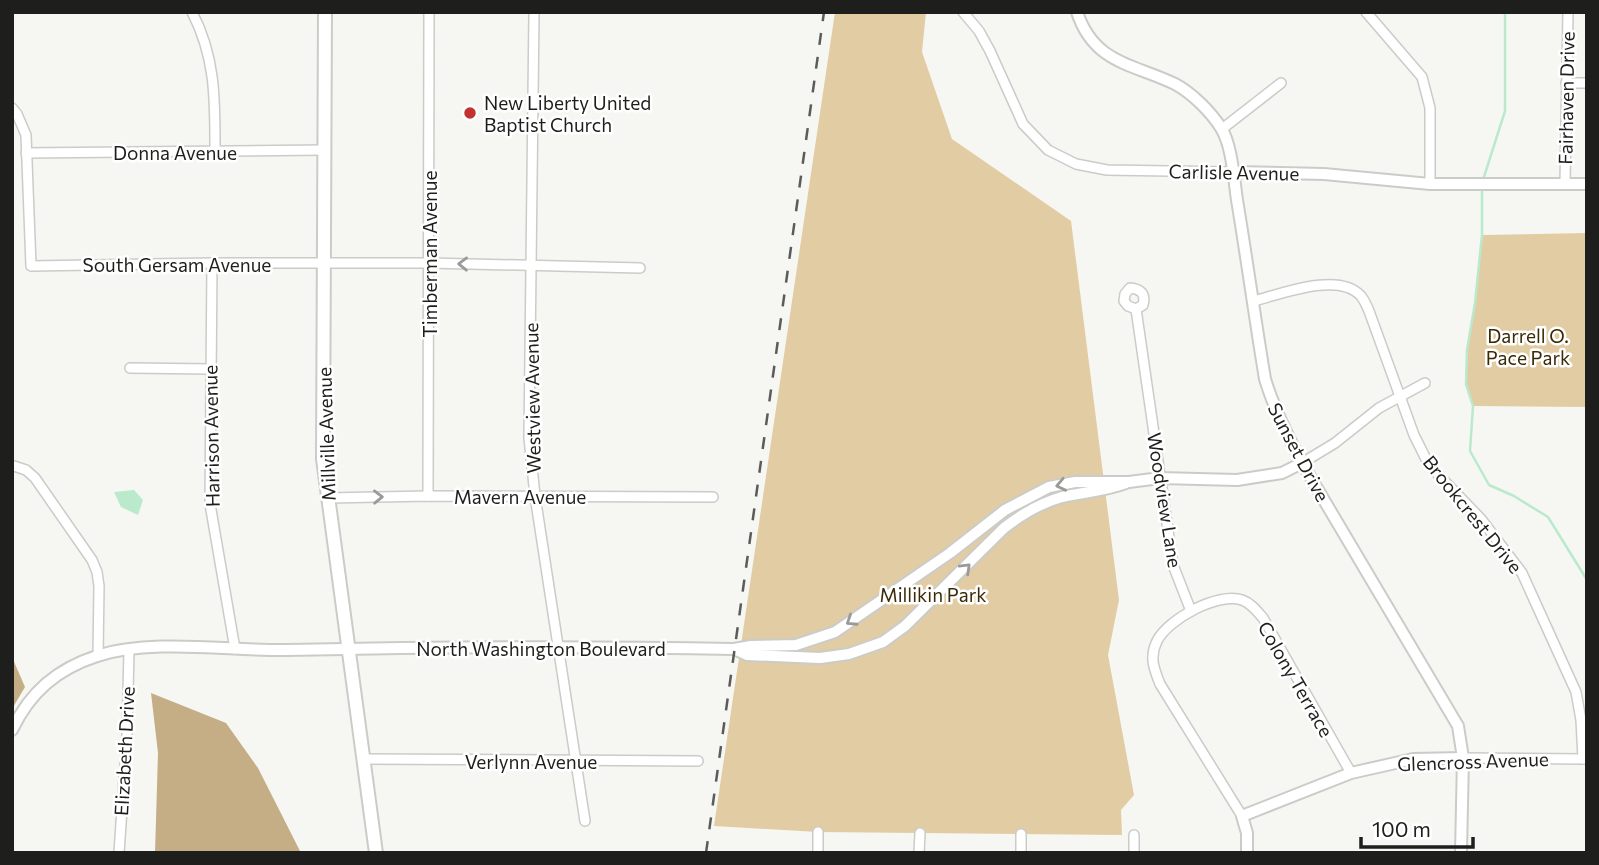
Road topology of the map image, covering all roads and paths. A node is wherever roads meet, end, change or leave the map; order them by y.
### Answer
1 (192, 12) edge
2 (325, 12) edge
3 (429, 12) edge
4 (534, 12) edge
5 (963, 12) edge
6 (1077, 12) edge
7 (1568, 12) edge
8 (1367, 13) edge
9 (1281, 83) dead end
10 (1566, 83) junction
11 (1587, 83) edge
12 (12, 108) edge
13 (1222, 129) junction
14 (324, 150) junction
15 (215, 152) junction
16 (26, 153) junction
17 (1232, 172) junction
18 (1430, 184) junction
19 (1565, 184) junction
20 (1587, 184) edge
21 (212, 263) junction
22 (324, 263) junction
23 (429, 263) junction
24 (531, 265) junction
25 (640, 268) dead end
26 (1254, 301) junction
27 (1136, 309) dead end
28 (130, 368) dead end
29 (211, 369) junction
30 (1425, 383) dead end
31 (1400, 395) junction
32 (1302, 463) junction
33 (14, 466) dead end
34 (1160, 478) junction
35 (1129, 482) junction
36 (428, 496) junction
37 (535, 496) junction
38 (713, 497) dead end
39 (328, 498) junction
40 (1191, 611) junction
41 (558, 646) junction
42 (348, 648) junction
43 (235, 649) junction
44 (734, 649) junction
45 (129, 650) junction
46 (99, 656) junction
47 (12, 730) edge
48 (1463, 758) junction
49 (364, 759) junction
50 (1585, 759) edge
51 (575, 761) junction
52 (698, 761) dead end
53 (1351, 773) junction
54 (1242, 816) junction
55 (585, 821) dead end
56 (818, 832) dead end
57 (919, 833) dead end
58 (1021, 834) dead end
59 (1134, 835) dead end
60 (120, 853) edge
61 (376, 853) edge
62 (818, 853) edge
63 (919, 853) edge
64 (1021, 853) edge
65 (1134, 853) edge
66 (1247, 853) edge
67 (1461, 853) edge

1 - 15 street
2 - 14 main road, Millville Avenue
3 - 23 street, Timberman Avenue
4 - 24 street, Westview Avenue
5 - 17 street, Carlisle Avenue
6 - 13 street, Sunset Drive
7 - 10 street, Fairhaven Drive
8 - 18 street
9 - 13 street
10 - 11 street
10 - 19 street, Fairhaven Drive
12 - 16 street
13 - 17 street, Sunset Drive
14 - 15 street, Donna Avenue
14 - 22 main road, Millville Avenue
15 - 16 street, Donna Avenue
16 - 21 street, South Gersam Avenue
17 - 18 street, Carlisle Avenue
17 - 26 street, Sunset Drive
18 - 19 street, Carlisle Avenue
19 - 20 street, Carlisle Avenue
21 - 22 street, South Gersam Avenue
21 - 29 street, Harrison Avenue
22 - 23 street, South Gersam Avenue
22 - 39 main road, Millville Avenue
24 -> 23 street, South Gersam Avenue
23 - 36 street, Timberman Avenue
24 - 25 street, South Gersam Avenue
24 - 37 street, Westview Avenue
26 - 31 street, Brookcrest Drive
26 - 32 street, Sunset Drive
27 - 34 street, Woodview Lane
28 - 29 street
29 - 43 street, Harrison Avenue
30 - 31 street, North Washington Boulevard
31 - 32 street, North Washington Boulevard
31 - 50 street, Brookcrest Drive
32 - 34 street, North Washington Boulevard
32 - 48 street, Sunset Drive
33 - 46 street
34 - 35 street, North Washington Boulevard
34 - 40 street, Woodview Lane
35 -> 44 street, North Washington Boulevard
44 -> 35 street, North Washington Boulevard
36 - 37 street, Mavern Avenue
39 -> 36 street, Mavern Avenue
37 - 38 street, Mavern Avenue
37 - 41 street, Westview Avenue
39 - 42 main road, Millville Avenue
40 - 53 street, Colony Terrace
40 - 54 street
41 - 42 street, North Washington Boulevard
41 - 44 street, North Washington Boulevard
41 - 51 street, Westview Avenue
42 - 43 street, North Washington Boulevard
42 - 49 main road, Millville Avenue
43 - 45 street, North Washington Boulevard
45 - 46 street, North Washington Boulevard
45 - 60 street, Elizabeth Drive
46 - 47 street, North Washington Boulevard
48 - 50 street, Glencross Avenue
48 - 53 street, Glencross Avenue
48 - 67 street, Sunset Drive
49 - 51 street, Verlynn Avenue
49 - 61 main road, Millville Avenue
51 - 52 street, Verlynn Avenue
51 - 55 street, Westview Avenue
53 - 54 street, Glencross Avenue
54 - 66 street
56 - 62 street
57 - 63 street
58 - 64 street
59 - 65 street

